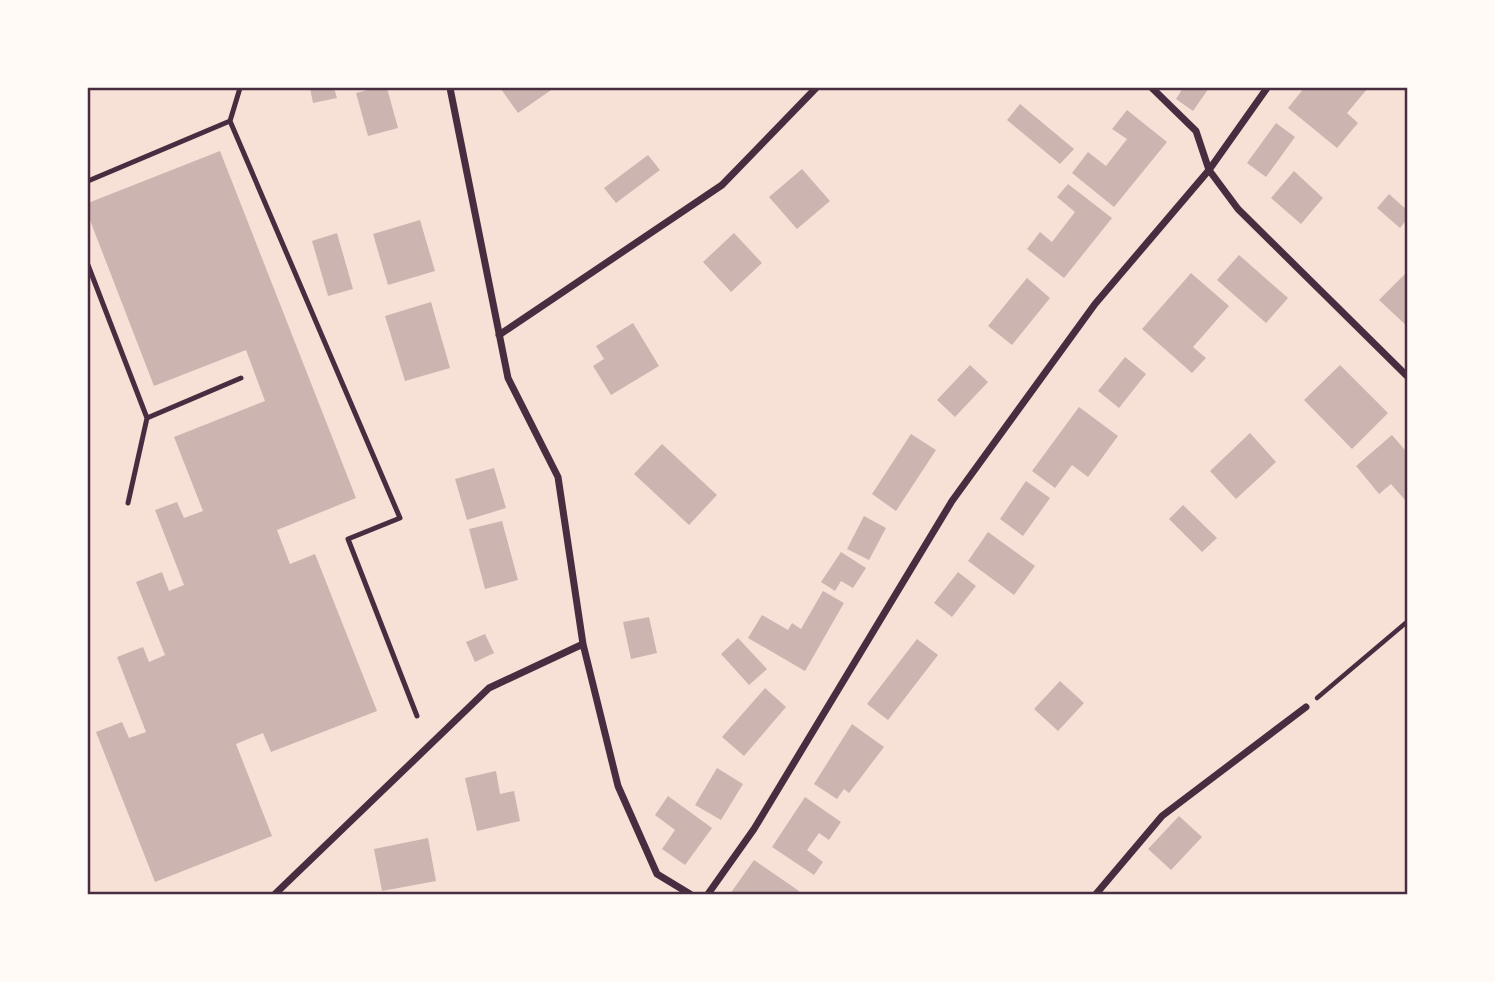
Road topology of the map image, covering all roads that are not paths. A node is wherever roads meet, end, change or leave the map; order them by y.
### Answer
1 (240, 88) edge
2 (450, 88) edge
3 (816, 88) edge
4 (1152, 88) edge
5 (1267, 88) edge
6 (230, 121) junction
7 (1209, 170) junction
8 (88, 181) edge
9 (88, 265) edge
10 (499, 335) junction
11 (1408, 377) edge
12 (241, 378) dead end
13 (147, 418) junction
14 (128, 503) dead end
15 (583, 644) junction
16 (1306, 708) road end
17 (417, 716) dead end
18 (275, 894) edge
19 (690, 894) edge
20 (708, 894) edge
21 (1096, 894) edge

1 - 6 lane
2 - 10 street
3 - 10 street
4 - 7 street
5 - 7 street
6 - 8 lane
6 - 17 lane
7 - 11 street
7 - 20 street
9 - 13 lane
10 - 15 street
12 - 13 lane
13 - 14 lane
15 - 18 street
15 - 19 street
16 - 21 street

